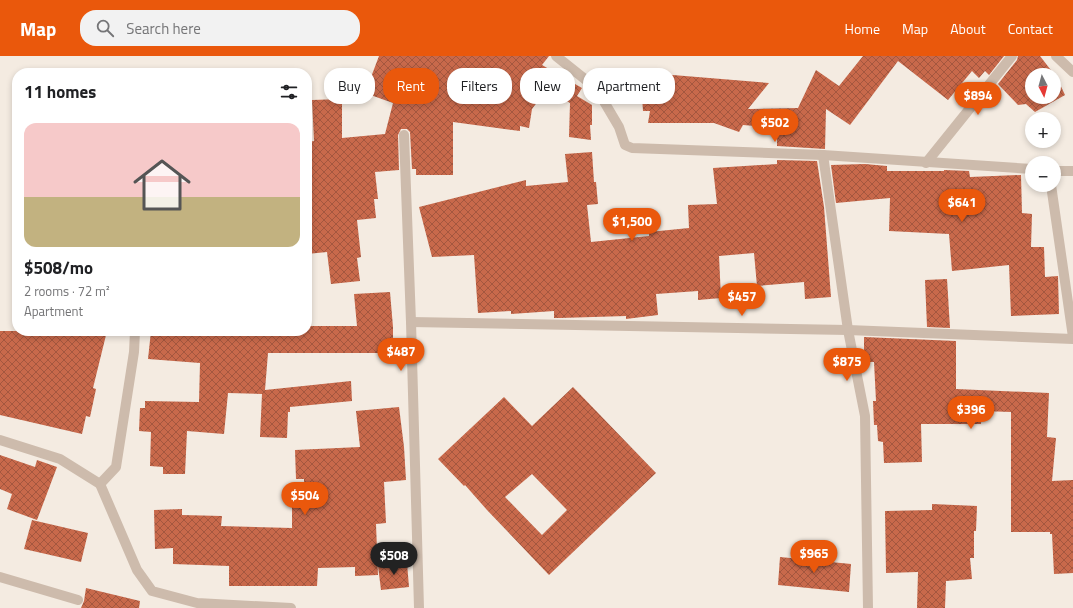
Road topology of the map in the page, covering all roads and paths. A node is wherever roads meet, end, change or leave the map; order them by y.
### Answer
1 (556, 56) edge
2 (1012, 56) edge
3 (1056, 56) edge
4 (1073, 72) edge
5 (404, 135) dead end
6 (823, 155) junction
7 (926, 163) junction
8 (1025, 169) edge
9 (1061, 171) edge
10 (1073, 171) edge
11 (1052, 192) edge
12 (411, 322) junction
13 (848, 330) junction
14 (134, 336) edge
15 (1073, 338) edge
16 (0, 440) edge
17 (100, 484) junction
18 (0, 577) edge
19 (78, 600) dead end
20 (196, 605) edge
21 (291, 608) edge
22 (419, 608) edge
23 (868, 608) edge

1 - 6 street
2 - 7 street
3 - 4 street
5 - 12 street
6 - 7 street
6 - 13 street
7 - 8 street
9 - 10 street
11 - 15 street
12 - 13 street
12 - 22 street
13 - 15 street
13 - 23 street
14 - 17 street
16 - 17 street
17 - 20 street
18 - 19 street
20 - 21 street

